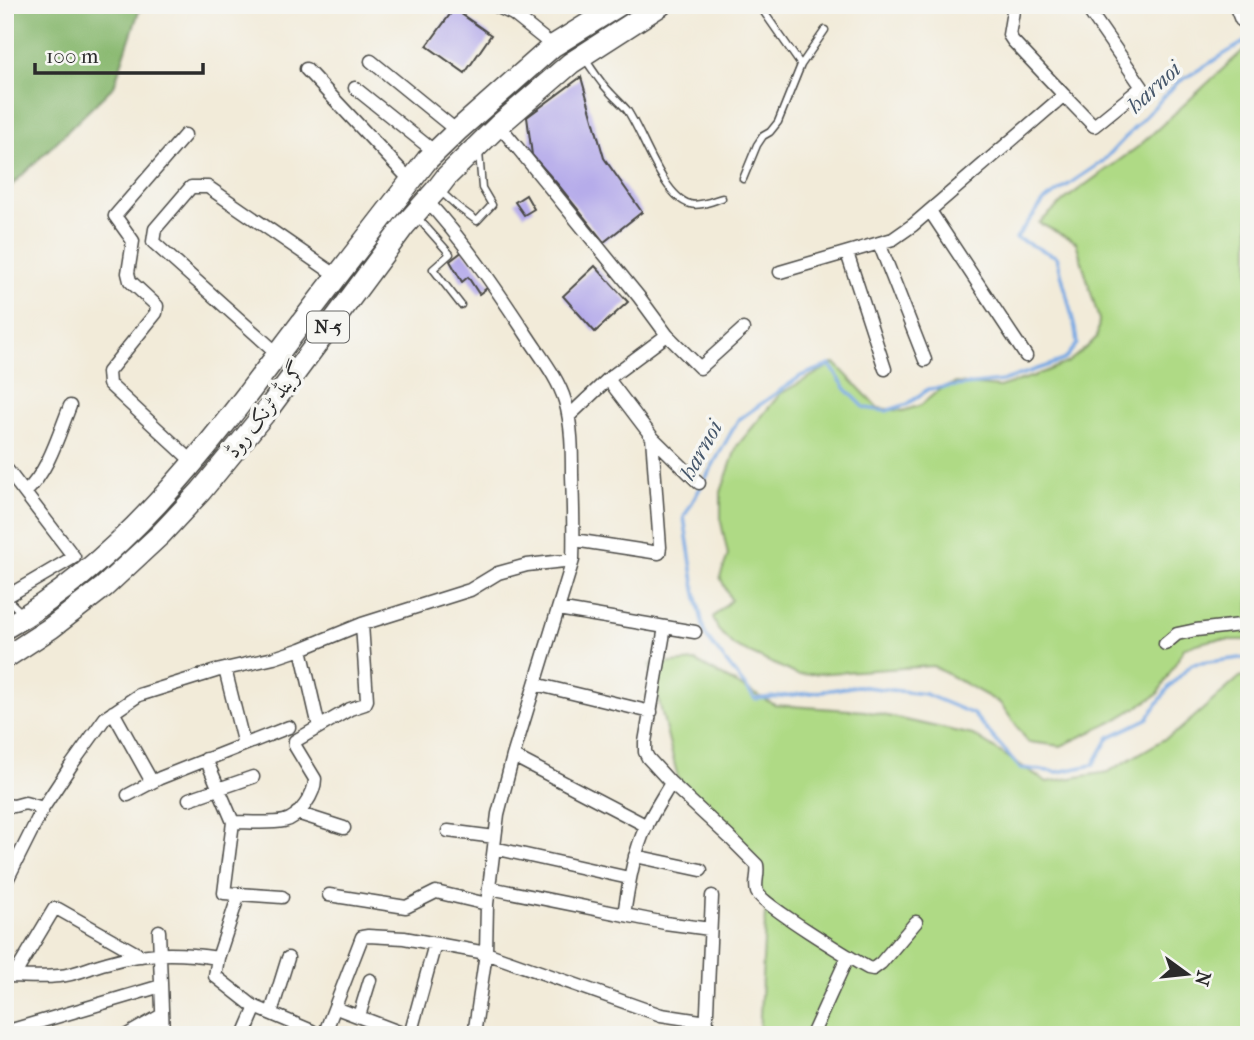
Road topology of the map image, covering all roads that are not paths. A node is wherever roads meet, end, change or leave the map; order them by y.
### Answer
1 (495, 5) edge
2 (619, 5) edge
3 (661, 5) edge
4 (759, 5) edge
5 (1014, 5) edge
6 (1085, 5) edge
7 (1235, 5) edge
8 (1241, 20) dead end
9 (825, 30) dead end
10 (552, 46) junction
11 (582, 55) junction
12 (371, 61) dead end
13 (802, 65) junction
14 (306, 69) dead end
15 (355, 88) dead end
16 (1064, 95) junction
17 (499, 125) junction
18 (457, 131) junction
19 (185, 135) dead end
20 (478, 145) junction
21 (431, 156) junction
22 (743, 179) dead end
23 (411, 181) junction
24 (431, 195) junction
25 (722, 198) dead end
26 (930, 211) junction
27 (879, 243) junction
28 (847, 253) junction
29 (780, 272) dead end
30 (337, 276) junction
31 (461, 304) dead end
32 (743, 329) dead end
33 (667, 335) junction
34 (278, 354) junction
35 (1026, 356) dead end
36 (925, 360) dead end
37 (885, 369) dead end
38 (608, 379) junction
39 (69, 406) dead end
40 (569, 416) junction
41 (652, 437) junction
42 (194, 463) junction
43 (5, 467) edge
44 (699, 483) dead end
45 (25, 493) junction
46 (574, 540) junction
47 (573, 560) junction
48 (6, 597) edge
49 (558, 609) junction
50 (26, 617) junction
51 (362, 624) junction
52 (1249, 624) edge
53 (665, 627) junction
54 (5, 628) edge
55 (695, 632) dead end
56 (1165, 644) dead end
57 (301, 649) junction
58 (5, 658) edge
59 (225, 669) junction
60 (535, 684) junction
61 (113, 712) junction
62 (650, 712) junction
63 (289, 727) dead end
64 (319, 727) junction
65 (244, 745) junction
66 (513, 757) junction
67 (206, 759) junction
68 (253, 777) dead end
69 (152, 782) junction
70 (671, 783) junction
71 (219, 790) junction
72 (128, 796) dead end
73 (189, 799) dead end
74 (5, 804) edge
75 (43, 808) junction
76 (297, 813) junction
77 (233, 822) junction
78 (647, 826) junction
79 (344, 828) dead end
80 (448, 831) dead end
81 (495, 842) junction
82 (635, 856) junction
83 (701, 870) dead end
84 (629, 878) junction
85 (5, 884) edge
86 (490, 888) junction
87 (239, 894) junction
88 (329, 895) dead end
89 (712, 896) dead end
90 (282, 897) dead end
91 (487, 904) junction
92 (624, 915) junction
93 (916, 922) dead end
94 (710, 929) junction
95 (159, 930) dead end
96 (435, 944) junction
97 (161, 953) junction
98 (486, 953) junction
99 (141, 956) junction
100 (848, 957) junction
101 (218, 958) junction
102 (289, 958) dead end
103 (10, 976) edge
104 (370, 980) dead end
105 (161, 986) junction
106 (256, 1007) junction
107 (335, 1008) junction
108 (271, 1013) junction
109 (162, 1015) junction
110 (359, 1016) junction
111 (707, 1029) edge
112 (5, 1032) edge
113 (317, 1034) edge
114 (127, 1035) edge
115 (163, 1035) edge
116 (244, 1035) edge
117 (409, 1035) edge
118 (474, 1035) edge
119 (812, 1035) edge

1 - 10 street
2 - 10 highway, گرینڈ ٹرنک روڈ / N-5
3 - 11 highway, گرینڈ ٹرنک روڈ / N-5
4 - 13 lane
5 - 16 street
6 - 16 street
7 - 8 street
9 - 13 lane
10 - 18 highway, گرینڈ ٹرنک روڈ / N-5
11 - 17 highway, گرینڈ ٹرنک روڈ / N-5
11 - 25 lane
12 - 18 street
13 - 22 lane
14 - 23 street
15 - 21 street
16 - 26 street
17 - 20 highway, گرینڈ ٹرنک روڈ / N-5
17 - 33 street
18 - 21 highway, گرینڈ ٹرنک روڈ / N-5
19 - 42 street
20 - 24 highway, گرینڈ ٹرنک روڈ / N-5
20 - 24 lane
21 - 23 highway, گرینڈ ٹرنک روڈ / N-5
21 - 24 highway
23 - 30 highway, گرینڈ ٹرنک روڈ / N-5
24 - 31 lane
24 - 40 street
24 - 58 highway, گرینڈ ٹرنک روڈ / N-5
26 - 27 street
26 - 35 street
27 - 28 street
27 - 36 street
28 - 29 street
28 - 37 street
30 - 34 highway, گرینڈ ٹرنک روڈ / N-5
30 - 34 street
32 - 33 street
33 - 38 street
34 - 42 highway, گرینڈ ٹرنک روڈ / N-5
38 - 40 street
38 - 41 street
39 - 45 street
40 - 46 street
41 - 44 street
41 - 46 street
42 - 50 highway, گرینڈ ٹرنک روڈ / N-5
43 - 45 street
45 - 48 street
46 - 47 street
47 - 49 street
47 - 51 street
48 - 50 lane
49 - 53 street
49 - 60 street
50 - 54 highway, گرینڈ ٹرنک روڈ / N-5
51 - 57 street
51 - 64 street
52 - 56 street
53 - 55 street
53 - 62 street
57 - 59 street
57 - 64 street
59 - 61 street
59 - 65 street
60 - 62 street
60 - 66 street
61 - 69 street
61 - 75 street
62 - 70 street
63 - 65 street
64 - 76 street
65 - 67 street
66 - 78 street
66 - 81 street
67 - 69 street
67 - 71 street
68 - 71 street
69 - 72 street
70 - 78 street
70 - 100 street
71 - 73 street
71 - 77 street
74 - 75 street
75 - 85 street
76 - 77 street
76 - 79 street
77 - 87 street
78 - 82 street
80 - 81 street
81 - 84 street
81 - 86 street
82 - 83 street
82 - 84 street
84 - 92 street
86 - 91 street
86 - 92 street
87 - 90 street
87 - 101 street
88 - 91 street
89 - 94 street
91 - 98 street
92 - 94 street
93 - 100 street
94 - 111 street
95 - 97 street
96 - 98 street
96 - 107 street
96 - 117 street
97 - 99 street
97 - 101 street
97 - 105 street
98 - 111 street
98 - 118 street
99 - 103 street
99 - 103 street
100 - 119 street
101 - 106 street
102 - 108 street
104 - 110 street
105 - 109 street
105 - 112 street
106 - 108 street
106 - 116 street
107 - 110 street
107 - 113 street
108 - 113 street
109 - 114 street
109 - 115 street
110 - 117 street

